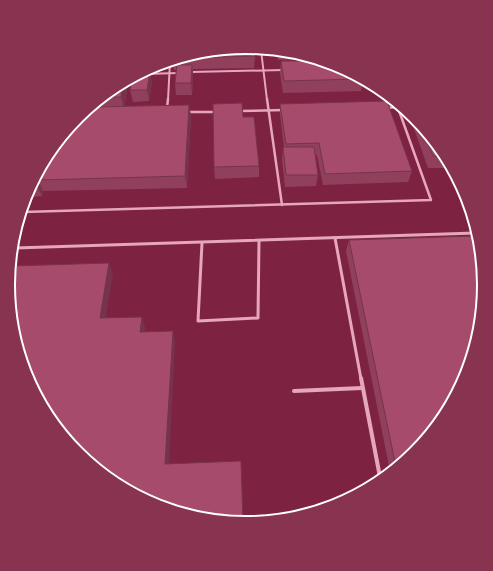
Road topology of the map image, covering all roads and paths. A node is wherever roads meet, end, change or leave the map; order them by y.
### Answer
1 (261, 54) edge
2 (170, 67) edge
3 (263, 70) junction
4 (284, 70) edge
5 (169, 73) junction
6 (154, 74) edge
7 (393, 107) edge
8 (382, 108) edge
9 (268, 110) junction
10 (291, 110) edge
11 (221, 111) edge
12 (237, 111) edge
13 (399, 111) edge
14 (166, 112) edge
15 (182, 112) edge
16 (282, 205) junction
17 (27, 212) edge
18 (472, 233) edge
19 (335, 238) junction
20 (259, 241) junction
21 (202, 243) junction
22 (18, 248) edge
23 (362, 388) junction
24 (294, 391) dead end
25 (380, 475) edge

1 - 3 lane
2 - 5 lane
3 - 4 lane
3 - 5 lane
3 - 9 lane
5 - 6 lane
5 - 14 lane
7 - 8 lane
9 - 10 lane
9 - 12 lane
9 - 16 lane
11 - 15 lane
13 - 16 lane
16 - 17 lane
18 - 19 lane
19 - 20 lane
19 - 23 lane
20 - 21 lane
20 - 21 lane
21 - 22 lane
23 - 24 lane
23 - 25 lane

